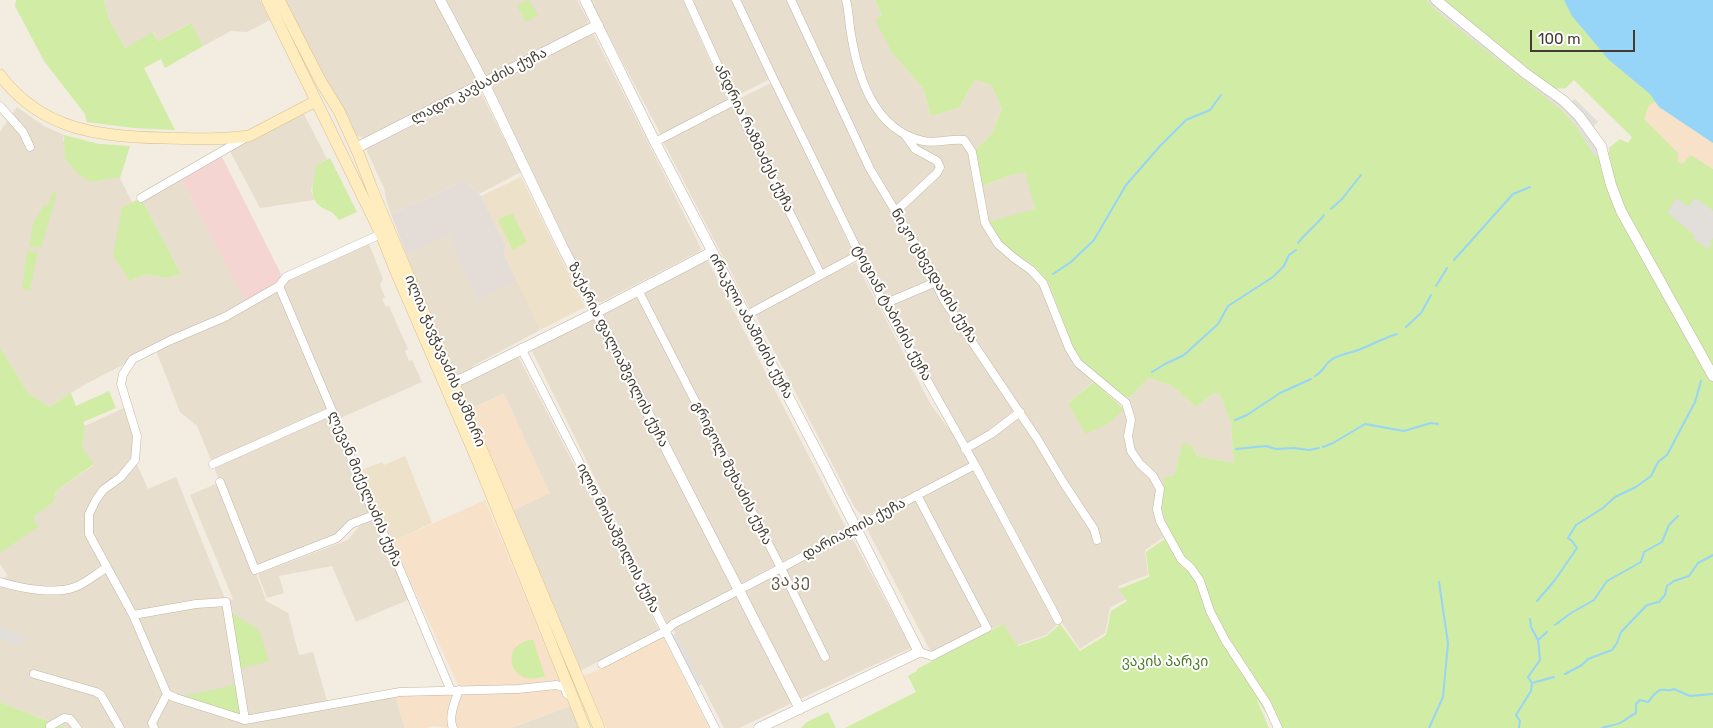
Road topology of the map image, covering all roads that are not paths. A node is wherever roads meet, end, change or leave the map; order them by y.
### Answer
1 (267, 0) edge
2 (280, 0) edge
3 (440, 0) edge
4 (585, 0) edge
5 (688, 0) edge
6 (736, 0) edge
7 (791, 0) edge
8 (846, 0) edge
9 (1436, 0) edge
10 (598, 25) junction
11 (0, 75) edge
12 (484, 83) junction
13 (316, 101) junction
14 (734, 101) junction
15 (0, 106) edge
16 (905, 135) junction
17 (249, 136) junction
18 (655, 142) junction
19 (30, 147) dead end
20 (358, 147) junction
21 (141, 198) dead end
22 (895, 212) junction
23 (380, 234) junction
24 (712, 252) junction
25 (860, 254) junction
26 (821, 275) junction
27 (936, 282) junction
28 (279, 286) junction
29 (638, 290) junction
30 (884, 304) junction
31 (597, 312) junction
32 (745, 316) junction
33 (521, 348) junction
34 (1713, 376) edge
35 (449, 384) junction
36 (332, 411) junction
37 (1020, 412) junction
38 (965, 449) junction
39 (212, 464) dead end
40 (974, 465) junction
41 (220, 482) dead end
42 (917, 495) junction
43 (374, 515) junction
44 (855, 527) junction
45 (1097, 540) dead end
46 (106, 568) junction
47 (781, 568) junction
48 (0, 582) edge
49 (739, 591) junction
50 (133, 615) junction
51 (1058, 620) dead end
52 (666, 631) junction
53 (919, 652) junction
54 (825, 657) dead end
55 (602, 664) dead end
56 (563, 672) junction
57 (34, 674) dead end
58 (556, 685) junction
59 (459, 690) junction
60 (451, 691) junction
61 (166, 694) junction
62 (575, 702) junction
63 (800, 708) junction
64 (244, 720) junction
65 (50, 726) dead end
66 (77, 728) edge
67 (120, 728) edge
68 (154, 728) edge
69 (453, 728) edge
70 (585, 728) edge
71 (599, 728) edge
72 (715, 728) edge
73 (759, 728) edge
74 (1278, 728) edge

1 - 13 main road, ილია ჭავჭავაძის გამზირი
2 - 20 main road, ილია ჭავჭავაძის გამზირი
3 - 12 street, ზაქარია ფალიაშვილის ქუჩა
4 - 10 street, ირაკლი აბაშიძის ქუჩა
5 - 14 street, ანდრია რაზმაძეს ქუჩა
6 - 25 street, ტიციან ტაბიძის ქუჩა
7 - 22 street, ნიკო ცხვედაძის ქუჩა
8 - 16 street
9 - 34 street
10 - 12 street, ლადო კავსაძის ქუჩა
10 - 18 street, ირაკლი აბაშიძის ქუჩა
11 - 17 main road
12 - 20 street, ლადო კავსაძის ქუჩა
12 - 31 street, ზაქარია ფალიაშვილის ქუჩა
13 - 17 main road
13 - 23 main road, ილია ჭავჭავაძის გამზირი
14 - 18 street
14 - 26 street, ანდრია რაზმაძეს ქუჩა
15 - 19 street
16 - 22 street
16 - 74 street
17 - 21 street
18 - 24 street, ირაკლი აბაშიძის ქუჩა
20 - 35 main road, ილია ჭავჭავაძის გამზირი
22 - 27 street, ნიკო ცხვედაძის ქუჩა
23 - 28 street
23 - 35 main road, ილია ჭავჭავაძის გამზირი
24 - 29 street
24 - 32 street, ირაკლი აბაშიძის ქუჩა
25 - 26 street
25 - 30 street, ტიციან ტაბიძის ქუჩა
26 - 32 street
27 - 30 street
27 - 37 street, ნიკო ცხვედაძის ქუჩა
28 - 36 street, ლევან მიქელაძის ქუჩა
28 - 46 street
29 - 31 street
29 - 47 street, გრიგოლ მუხაძის ქუჩა
30 - 38 street, ტიციან ტაბიძის ქუჩა
31 - 33 street
31 - 49 street, ზაქარია ფალიაშვილის ქუჩა
32 - 44 street, ირაკლი აბაშიძის ქუჩა
33 - 35 street
33 - 52 street, ილო მოსაშვილის ქუჩა
35 - 56 main road, ილია ჭავჭავაძის გამზირი
35 - 71 main road, ილია ჭავჭავაძის გამზირი
36 - 39 street
36 - 43 street, ლევან მიქელაძის ქუჩა
37 - 38 street
37 - 45 street, ნიკო ცხვედაძის ქუჩა
38 - 40 street, ტიციან ტაბიძის ქუჩა
40 - 42 street, დარიალის ქუჩა
40 - 51 street, ტიციან ტაბიძის ქუჩა
41 - 43 street
42 - 44 street, დარიალის ქუჩა
42 - 53 street
43 - 60 street, ლევან მიქელაძის ქუჩა
44 - 47 street, დარიალის ქუჩა
44 - 53 street, ირაკლი აბაშიძის ქუჩა
46 - 48 street
46 - 50 street
47 - 49 street, დარიალის ქუჩა
47 - 54 street, გრიგოლ მუხაძის ქუჩა
49 - 52 street, დარიალის ქუჩა
49 - 63 street, ზაქარია ფალიაშვილის ქუჩა
50 - 61 street
50 - 64 street
52 - 55 street, დარიალის ქუჩა
52 - 72 street, ილო მოსაშვილის ქუჩა
53 - 63 street
56 - 58 street
56 - 62 main road, ილია ჭავჭავაძის გამზირი
57 - 67 street
58 - 59 street
58 - 62 street
59 - 60 street
59 - 69 street
60 - 64 street
61 - 64 street
61 - 68 street
62 - 70 main road, ილია ჭავჭავაძის გამზირი
63 - 73 street
65 - 66 street

